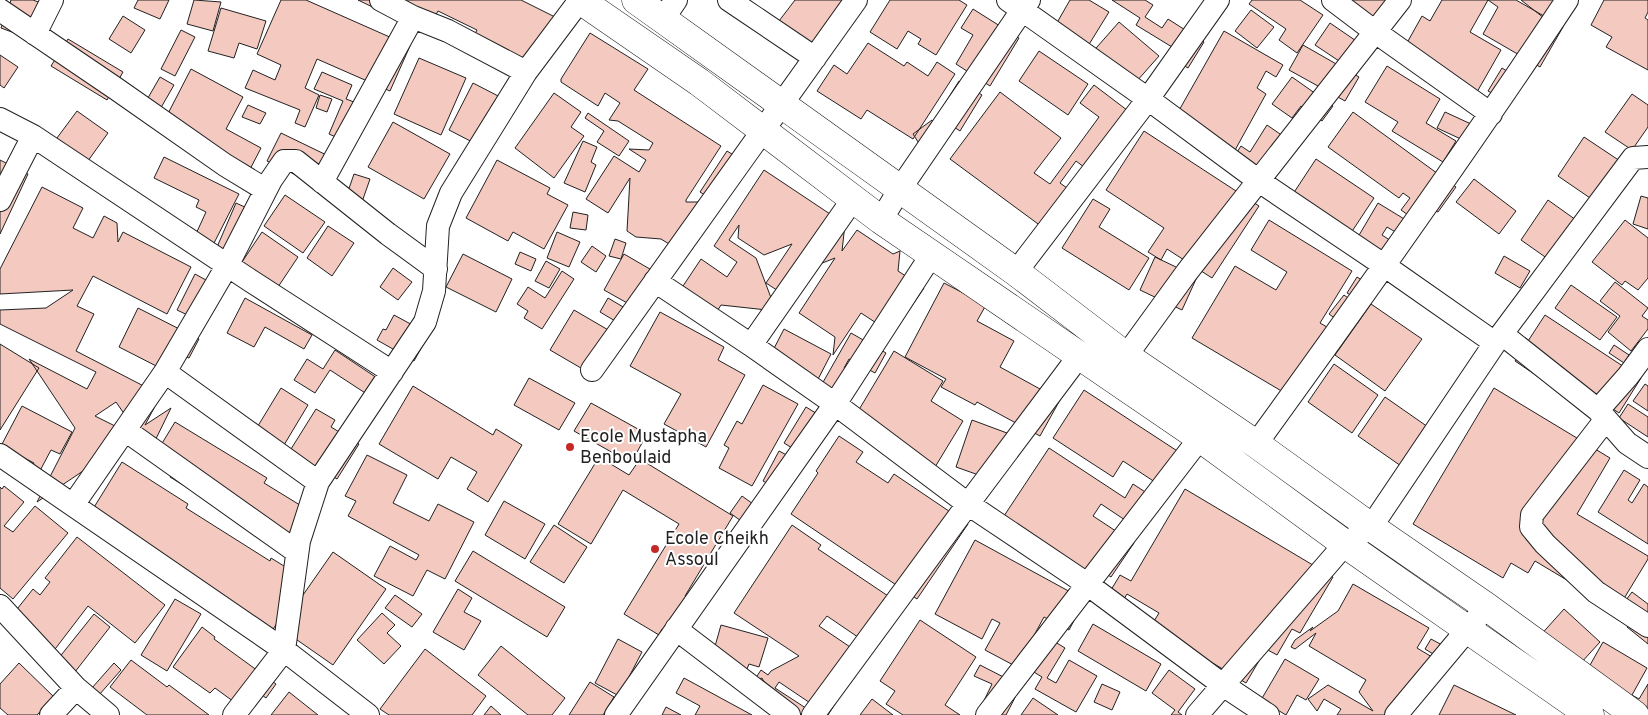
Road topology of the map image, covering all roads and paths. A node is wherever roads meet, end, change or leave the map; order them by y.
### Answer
1 (52, 0) edge
2 (381, 0) edge
3 (580, 0) edge
4 (636, 0) edge
5 (729, 0) edge
6 (856, 0) edge
7 (1218, 0) edge
8 (1333, 0) edge
9 (1400, 0) edge
10 (1566, 0) edge
11 (1020, 3) edge
12 (0, 10) edge
13 (669, 10) edge
14 (413, 17) junction
15 (1374, 31) junction
16 (34, 34) junction
17 (815, 58) junction
18 (526, 72) junction
19 (1148, 99) junction
20 (782, 104) junction
21 (1491, 114) junction
22 (0, 119) edge
23 (763, 131) junction
24 (33, 136) junction
25 (1643, 163) edge
26 (1258, 181) junction
27 (322, 182) junction
28 (900, 189) junction
29 (266, 190) junction
30 (853, 199) junction
31 (0, 200) edge
32 (881, 220) junction
33 (932, 254) junction
34 (227, 266) junction
35 (1385, 266) junction
36 (436, 269) junction
37 (1016, 272) junction
38 (655, 281) junction
39 (1498, 338) junction
40 (751, 345) junction
41 (1648, 349) edge
42 (1079, 356) junction
43 (1126, 356) junction
44 (592, 370) dead end
45 (165, 372) junction
46 (392, 372) junction
47 (834, 404) junction
48 (1602, 415) junction
49 (125, 430) junction
50 (1200, 438) junction
51 (1256, 444) junction
52 (0, 455) edge
53 (1648, 457) edge
54 (318, 482) junction
55 (968, 504) junction
56 (73, 505) junction
57 (1370, 527) junction
58 (1345, 544) junction
59 (297, 552) junction
60 (1087, 584) junction
61 (0, 606) edge
62 (1487, 606) junction
63 (1648, 626) edge
64 (1468, 628) junction
65 (676, 629) junction
66 (284, 650) junction
67 (1223, 685) junction
68 (76, 688) junction
69 (51, 715) edge
70 (108, 715) edge
71 (234, 715) edge
72 (368, 715) edge
73 (616, 715) edge
74 (789, 715) edge
75 (813, 715) edge
76 (987, 715) edge
77 (1197, 715) edge
78 (1268, 715) edge
79 (1396, 715) edge
80 (1590, 715) edge
81 (1635, 715) edge

1 - 16 street
2 - 14 street
3 - 18 street
3 - 23 main road
4 - 13 main road
5 - 17 street
6 - 17 street
7 - 19 street
8 - 15 street
9 - 15 street
10 - 21 street
11 - 19 street
11 - 28 street
12 - 16 street
13 - 20 main road
14 - 18 street
14 - 27 street
15 - 21 street
15 - 26 street
16 - 29 street
17 - 20 street
18 - 36 street
19 - 26 street
19 - 37 street
20 - 23 street
20 - 28 main road
21 - 35 street
22 - 24 street
23 - 30 main road
23 - 38 street
24 - 31 street
24 - 34 street
25 - 39 street
26 - 35 street
26 - 43 street
27 - 29 street
27 - 36 street
28 - 32 street
28 - 37 main road
29 - 34 street
30 - 32 main road
30 - 40 street
32 - 33 main road
33 - 42 main road
33 - 47 street
34 - 45 street
34 - 46 street
35 - 39 street
35 - 51 street
36 - 46 street
37 - 43 main road
38 - 40 street
38 - 44 street
39 - 48 street
39 - 57 street
40 - 47 street
41 - 48 street
42 - 50 main road
42 - 55 street
43 - 51 main road
45 - 49 street
45 - 54 street
46 - 54 street
47 - 55 street
47 - 65 street
48 - 53 street
48 - 63 street
49 - 56 street
49 - 59 street
50 - 58 main road
50 - 60 street
51 - 57 main road
52 - 56 street
54 - 59 street
55 - 60 street
55 - 75 street
56 - 66 street
57 - 58 street
57 - 62 main road
58 - 64 main road
58 - 67 street
59 - 66 street
60 - 67 street
60 - 76 street
61 - 68 street
62 - 64 street
62 - 81 main road
64 - 79 street
64 - 80 main road
65 - 73 street
65 - 74 street
66 - 71 street
66 - 72 street
67 - 77 street
67 - 78 street
68 - 69 street
68 - 70 street

